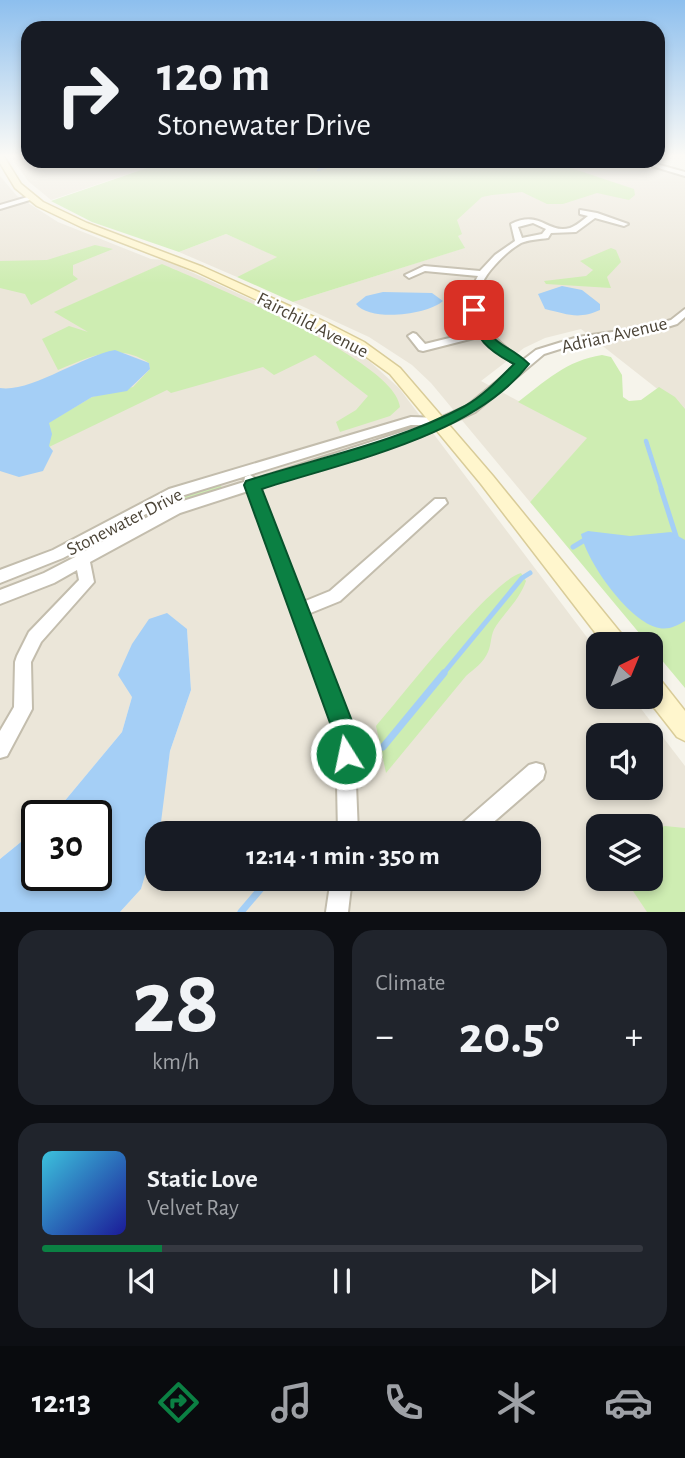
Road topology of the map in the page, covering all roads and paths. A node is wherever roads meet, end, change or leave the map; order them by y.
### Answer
1 (31, 198) joint
2 (0, 208) edge
3 (583, 212) dead end
4 (594, 215) junction
5 (624, 224) dead end
6 (551, 231) junction
7 (519, 241) junction
8 (485, 274) junction
9 (409, 275) dead end
10 (685, 312) edge
11 (674, 322) junction
12 (685, 328) edge
13 (481, 333) junction
14 (414, 336) dead end
15 (522, 364) junction
16 (439, 422) junction
17 (249, 478) junction
18 (440, 503) dead end
19 (82, 558) junction
20 (0, 577) edge
21 (0, 597) edge
22 (299, 611) junction
23 (607, 632) edge
24 (663, 701) edge
25 (685, 729) edge
26 (0, 749) edge
27 (536, 772) dead end
28 (348, 821) edge
29 (480, 821) edge
30 (340, 891) edge
31 (337, 912) edge

1 - 2 street
1 - 16 main road, Fairchild Avenue
3 - 4 street
4 - 5 street
4 - 6 street
6 - 7 street
6 - 7 street
7 - 8 street
8 - 9 street
8 - 13 street
10 - 11 street, Adrian Avenue
11 - 12 street
11 - 15 street, Adrian Avenue
13 - 14 street
13 - 15 street
15 - 16 street, Adrian Avenue
16 - 17 street, Stonewater Drive
16 - 23 main road, Fairchild Avenue
17 - 19 street, Stonewater Drive
17 - 20 street, Stonewater Drive
17 - 22 street
18 - 22 street
19 - 21 street, Stonewater Drive
19 - 26 street
22 - 28 street
24 - 25 main road
27 - 29 street
30 - 31 street

